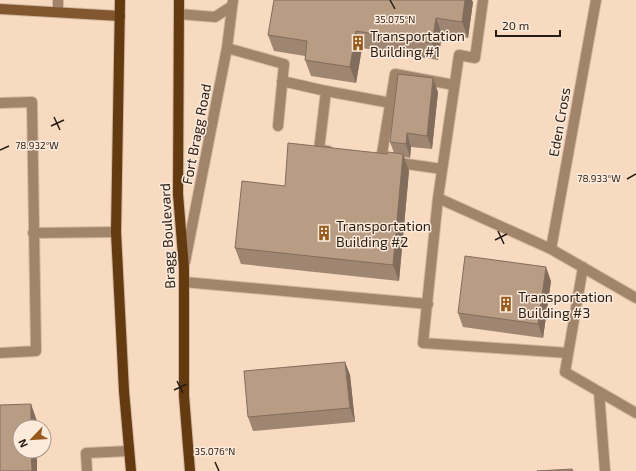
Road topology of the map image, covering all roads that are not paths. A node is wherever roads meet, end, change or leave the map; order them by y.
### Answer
1 (58, 0) edge
2 (120, 0) edge
3 (179, 0) edge
4 (483, 0) edge
5 (596, 0) edge
6 (233, 3) edge
7 (0, 9) edge
8 (58, 12) junction
9 (179, 14) junction
10 (120, 16) junction
11 (227, 48) junction
12 (282, 80) junction
13 (454, 85) junction
14 (326, 91) junction
15 (0, 103) edge
16 (390, 103) junction
17 (278, 126) dead end
18 (334, 152) edge
19 (442, 169) junction
20 (438, 198) junction
21 (116, 232) junction
22 (33, 233) junction
23 (550, 249) junction
24 (583, 267) junction
25 (184, 268) junction
26 (184, 282) junction
27 (636, 298) edge
28 (428, 304) junction
29 (0, 352) edge
30 (568, 353) junction
31 (599, 392) junction
32 (636, 413) edge
33 (129, 451) junction
34 (87, 471) edge
35 (131, 471) edge
36 (190, 471) edge
37 (605, 471) edge

1 - 8 street
2 - 10 main road
3 - 9 main road, Bragg Boulevard
4 - 13 street
5 - 23 street, Eden Cross
6 - 9 street, Fort Bragg Road
6 - 11 street, Fort Bragg Road
7 - 8 street
8 - 10 street
9 - 25 main road, Bragg Boulevard
10 - 21 main road
11 - 12 street
11 - 25 street, Fort Bragg Road
12 - 14 street
12 - 17 street
13 - 16 street
13 - 19 street
14 - 16 street
14 - 18 street
15 - 22 street
16 - 19 street
19 - 20 street
20 - 23 street
20 - 28 street
21 - 22 street
21 - 33 main road
22 - 29 street
23 - 24 street
24 - 27 street
24 - 30 street
25 - 26 main road, Bragg Boulevard
26 - 28 street
26 - 36 main road, Bragg Boulevard
28 - 30 street
30 - 31 street
31 - 32 street
31 - 37 street
33 - 34 street
33 - 35 main road

